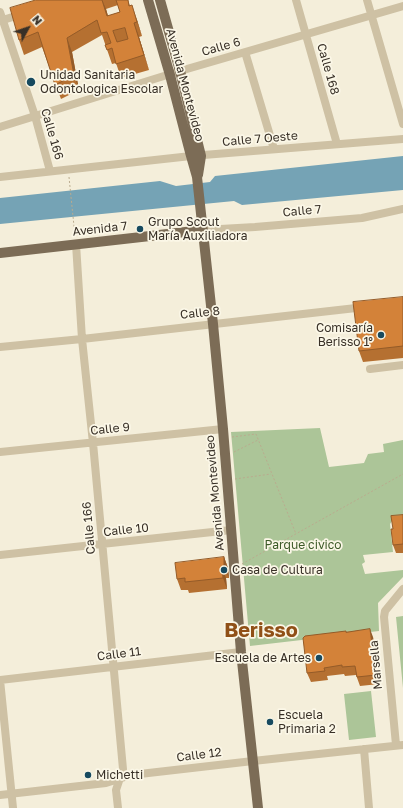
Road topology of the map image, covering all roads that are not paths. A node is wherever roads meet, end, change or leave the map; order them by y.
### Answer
1 (148, 0) edge
2 (160, 0) edge
3 (296, 0) edge
4 (367, 0) edge
5 (403, 6) edge
6 (32, 11) edge
7 (371, 14) junction
8 (1, 18) edge
9 (306, 34) junction
10 (245, 52) junction
11 (175, 73) junction
12 (35, 116) junction
13 (403, 124) edge
14 (0, 127) edge
15 (403, 139) edge
16 (337, 144) junction
17 (274, 149) junction
18 (191, 156) junction
19 (201, 156) junction
20 (50, 171) junction
21 (0, 177) edge
22 (197, 177) junction
23 (403, 209) edge
24 (203, 230) junction
25 (76, 244) junction
26 (0, 252) edge
27 (371, 306) edge
28 (213, 324) junction
29 (82, 339) junction
30 (0, 347) edge
31 (403, 365) edge
32 (370, 369) dead end
33 (224, 433) junction
34 (93, 443) junction
35 (0, 452) edge
36 (231, 530) junction
37 (103, 544) junction
38 (0, 555) edge
39 (403, 589) edge
40 (241, 652) junction
41 (114, 666) junction
42 (0, 680) edge
43 (400, 745) edge
44 (364, 749) junction
45 (253, 761) junction
46 (119, 779) junction
47 (12, 794) junction
48 (0, 795) edge
49 (13, 808) edge
50 (118, 808) edge
51 (258, 808) edge
52 (369, 808) edge

1 - 11 main road, Avenida Montevideo
2 - 11 main road, Avenida Montevideo
3 - 9 street, Calle 168
4 - 7 street
5 - 7 street, Calle 6
6 - 8 street
7 - 9 street, Calle 6
7 - 13 street
8 - 12 street, Calle 166
9 - 10 street, Calle 6
9 - 16 street, Calle 168
10 - 11 street, Calle 6
10 - 17 street
11 - 12 street, Calle 6
11 - 18 main road, Avenida Montevideo
11 - 19 main road, Avenida Montevideo
12 - 14 street, Calle 6
12 - 20 street, Calle 166
15 - 16 street, Calle 7 Oeste
16 - 17 street, Calle 7 Oeste
17 - 19 street, Calle 7 Oeste
18 - 19 street, Calle 7 Oeste
18 - 20 street, Calle 7 Oeste
18 - 22 main road, Avenida Montevideo
19 - 22 main road, Avenida Montevideo
20 - 21 street, Calle 7 Oeste
22 - 24 main road, Avenida Montevideo
23 - 24 street, Calle 7
24 - 25 main road, Avenida 7
24 - 28 main road, Avenida Montevideo
25 - 26 main road, Avenida 7
25 - 29 street, Calle 166
27 - 28 street, Calle 8
28 - 29 street, Calle 8
28 - 33 main road, Avenida Montevideo
29 - 30 street, Calle 8
29 - 34 street, Calle 166
31 - 32 street
33 - 34 street, Calle 9
33 - 36 main road, Avenida Montevideo
34 - 35 street, Calle 9
34 - 37 street, Calle 166
36 - 37 street, Calle 10
36 - 40 main road, Avenida Montevideo
37 - 38 street, Calle 10
37 - 41 street, Calle 166
39 - 43 street, Marsella
40 - 41 street, Calle 11
40 - 45 main road, Avenida Montevideo
41 - 42 street, Calle 11
41 - 46 street, Calle 166
42 - 47 street
43 - 44 street, Calle 12
44 - 45 street, Calle 12
44 - 52 street
45 - 46 street, Calle 12
45 - 51 main road, Avenida Montevideo
46 - 47 street, Calle 12
46 - 50 street, Calle 166
47 - 48 street, Calle 12
47 - 49 street

